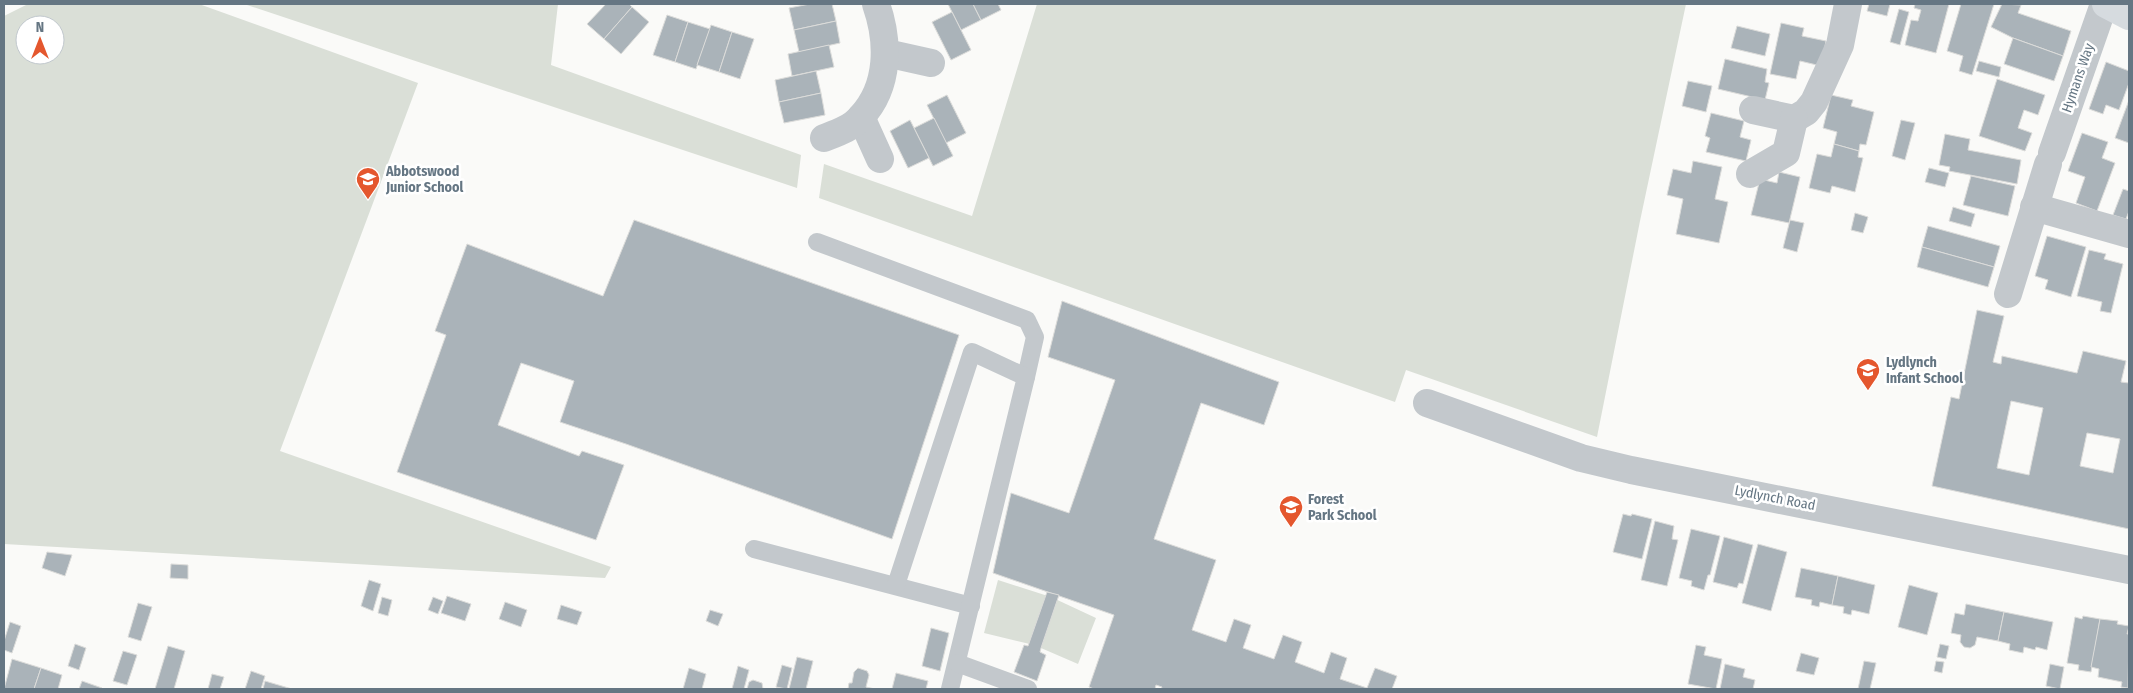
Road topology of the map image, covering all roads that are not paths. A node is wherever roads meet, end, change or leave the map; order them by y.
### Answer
1 (876, 4) edge
2 (1848, 4) edge
3 (2105, 4) edge
4 (2129, 16) edge
5 (886, 53) junction
6 (932, 63) dead end
7 (1753, 110) dead end
8 (861, 117) junction
9 (1794, 119) junction
10 (824, 138) dead end
11 (880, 159) dead end
12 (1750, 174) dead end
13 (2034, 208) junction
14 (2129, 234) edge
15 (817, 242) dead end
16 (2008, 294) dead end
17 (1026, 377) junction
18 (1427, 403) dead end
19 (754, 549) dead end
20 (2129, 570) edge
21 (896, 585) junction
22 (971, 606) junction
23 (957, 663) junction
24 (950, 689) edge
25 (1028, 689) edge

1 - 5 street
2 - 9 street
3 - 4 street
3 - 13 street, Hymans Way
5 - 6 street
5 - 8 street
7 - 9 street
8 - 10 street
8 - 11 street
9 - 12 street
13 - 14 street
13 - 16 street, Hymans Way
15 - 17 lane
17 - 21 lane
17 - 22 lane
18 - 20 street, Lydlynch Road
19 - 21 lane
21 - 22 lane
22 - 23 lane
23 - 24 lane
23 - 25 lane

